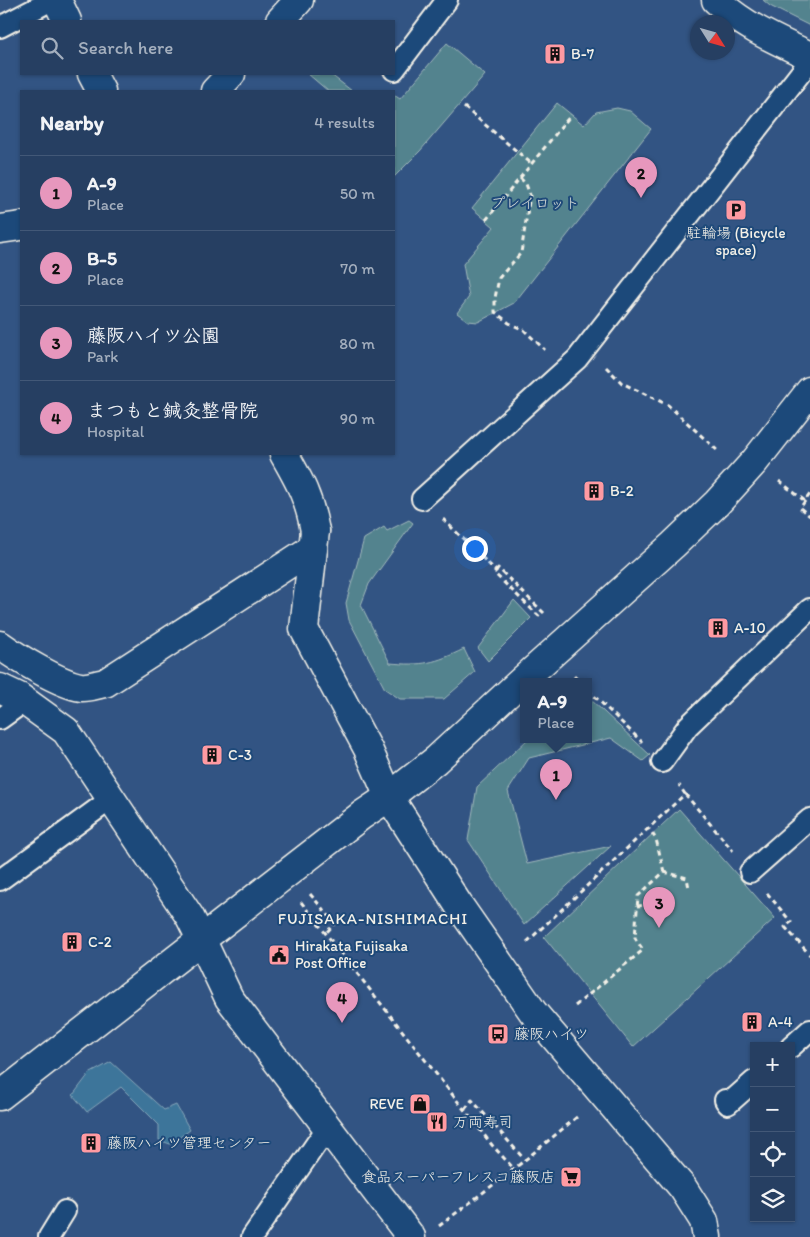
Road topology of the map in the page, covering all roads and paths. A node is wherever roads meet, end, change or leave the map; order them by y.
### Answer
1 (52, 0) edge
2 (57, 0) edge
3 (299, 0) edge
4 (447, 0) edge
5 (716, 0) edge
6 (67, 20) edge
7 (281, 20) edge
8 (0, 27) edge
9 (810, 56) edge
10 (810, 60) edge
11 (395, 69) edge
12 (93, 75) edge
13 (230, 75) edge
14 (100, 90) edge
15 (216, 90) edge
16 (464, 107) dead end
17 (571, 115) dead end
18 (532, 164) junction
19 (520, 178) junction
20 (486, 220) dead end
21 (20, 226) edge
22 (0, 229) edge
23 (540, 345) dead end
24 (586, 347) junction
25 (810, 391) edge
26 (719, 452) dead end
27 (285, 455) edge
28 (773, 477) dead end
29 (810, 494) edge
30 (422, 499) joint
31 (804, 502) junction
32 (810, 516) edge
33 (314, 539) junction
34 (496, 571) junction
35 (810, 609) edge
36 (546, 615) dead end
37 (542, 619) dead end
38 (0, 646) edge
39 (525, 678) edge
40 (520, 682) edge
41 (0, 688) edge
42 (592, 694) edge
43 (25, 701) junction
44 (0, 719) edge
45 (646, 746) dead end
46 (662, 762) joint
47 (388, 797) junction
48 (111, 799) junction
49 (810, 819) edge
50 (648, 829) junction
51 (664, 872) junction
52 (750, 872) dead end
53 (0, 880) edge
54 (689, 888) dead end
55 (306, 890) dead end
56 (297, 897) dead end
57 (656, 904) dead end
58 (637, 906) junction
59 (785, 927) dead end
60 (326, 932) junction
61 (202, 940) junction
62 (528, 942) dead end
63 (810, 955) edge
64 (575, 1006) dead end
65 (810, 1030) edge
66 (795, 1043) edge
67 (750, 1085) edge
68 (0, 1096) edge
69 (725, 1100) dead end
70 (465, 1109) junction
71 (577, 1117) dead end
72 (327, 1128) junction
73 (525, 1160) junction
74 (514, 1169) junction
75 (65, 1211) dead end
76 (422, 1234) edge
77 (49, 1237) edge
78 (252, 1237) edge
79 (707, 1237) edge

1 - 8 lane
2 - 6 street
3 - 7 street
4 - 11 lane
5 - 9 street
10 - 24 lane
12 - 14 street
13 - 15 street
16 - 18 path
17 - 18 path
18 - 19 path
19 - 20 path
19 - 23 path
21 - 22 street
24 - 26 path
24 - 30 lane
25 - 39 street
27 - 33 street
28 - 31 path
29 - 31 path
30 - 34 path
31 - 32 path
33 - 38 street
33 - 47 street
34 - 36 path
34 - 37 path
35 - 46 lane
40 - 47 street
41 - 43 street
42 - 45 path
43 - 44 lane
43 - 48 street
46 - 50 path
47 - 61 street
47 - 79 street
48 - 53 lane
48 - 61 street
49 - 52 lane
50 - 51 path
50 - 62 path
51 - 54 path
51 - 58 path
55 - 60 path
56 - 60 path
57 - 58 path
58 - 64 path
59 - 63 path
60 - 70 path
61 - 68 street
61 - 72 street
65 - 66 lane
67 - 69 lane
70 - 73 path
70 - 74 path
71 - 73 path
72 - 76 street
72 - 78 lane
73 - 74 path
74 - 76 path
75 - 77 lane

